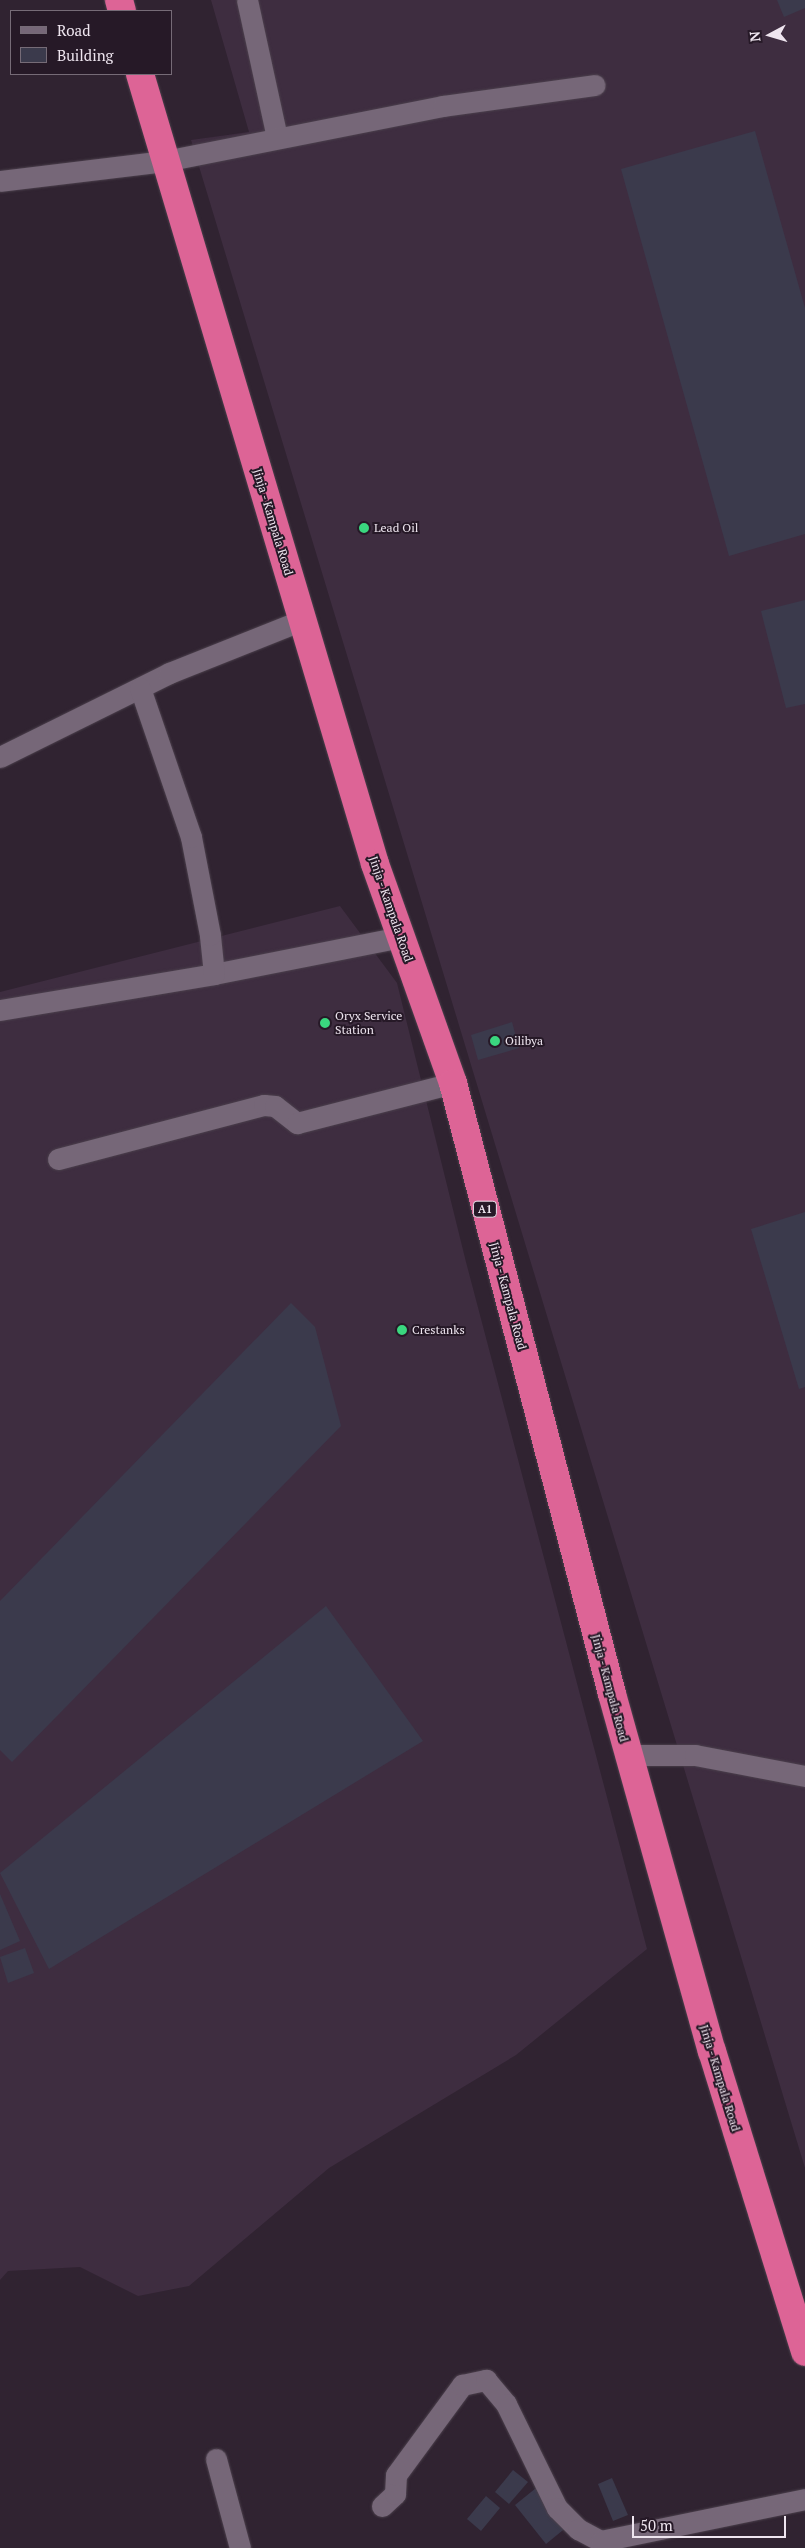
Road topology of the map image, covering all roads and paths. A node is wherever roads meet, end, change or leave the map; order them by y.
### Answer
1 (247, 0) edge
2 (140, 75) edge
3 (595, 86) dead end
4 (277, 138) junction
5 (164, 161) junction
6 (0, 181) edge
7 (302, 620) junction
8 (140, 688) junction
9 (0, 757) edge
10 (400, 937) junction
11 (214, 974) junction
12 (0, 1010) edge
13 (453, 1083) junction
14 (58, 1159) dead end
15 (629, 1755) junction
16 (805, 1776) edge
17 (805, 2352) edge
18 (216, 2459) dead end
19 (805, 2500) edge
20 (382, 2506) dead end
21 (240, 2548) edge

1 - 4 street
2 - 5 highway, Jinja - Kampala Road / A1
3 - 4 street
4 - 5 street
5 - 6 street
5 - 7 highway, Jinja - Kampala Road / A1
7 - 8 street
7 - 10 highway, Jinja - Kampala Road / A1
8 - 9 street
8 - 11 street
10 - 11 street
10 - 13 highway, Jinja - Kampala Road / A1
11 - 12 street
13 - 14 street
13 - 15 highway, Jinja - Kampala Road / A1
15 - 16 street
15 - 17 highway, Jinja - Kampala Road / A1
18 - 21 street
19 - 20 street

